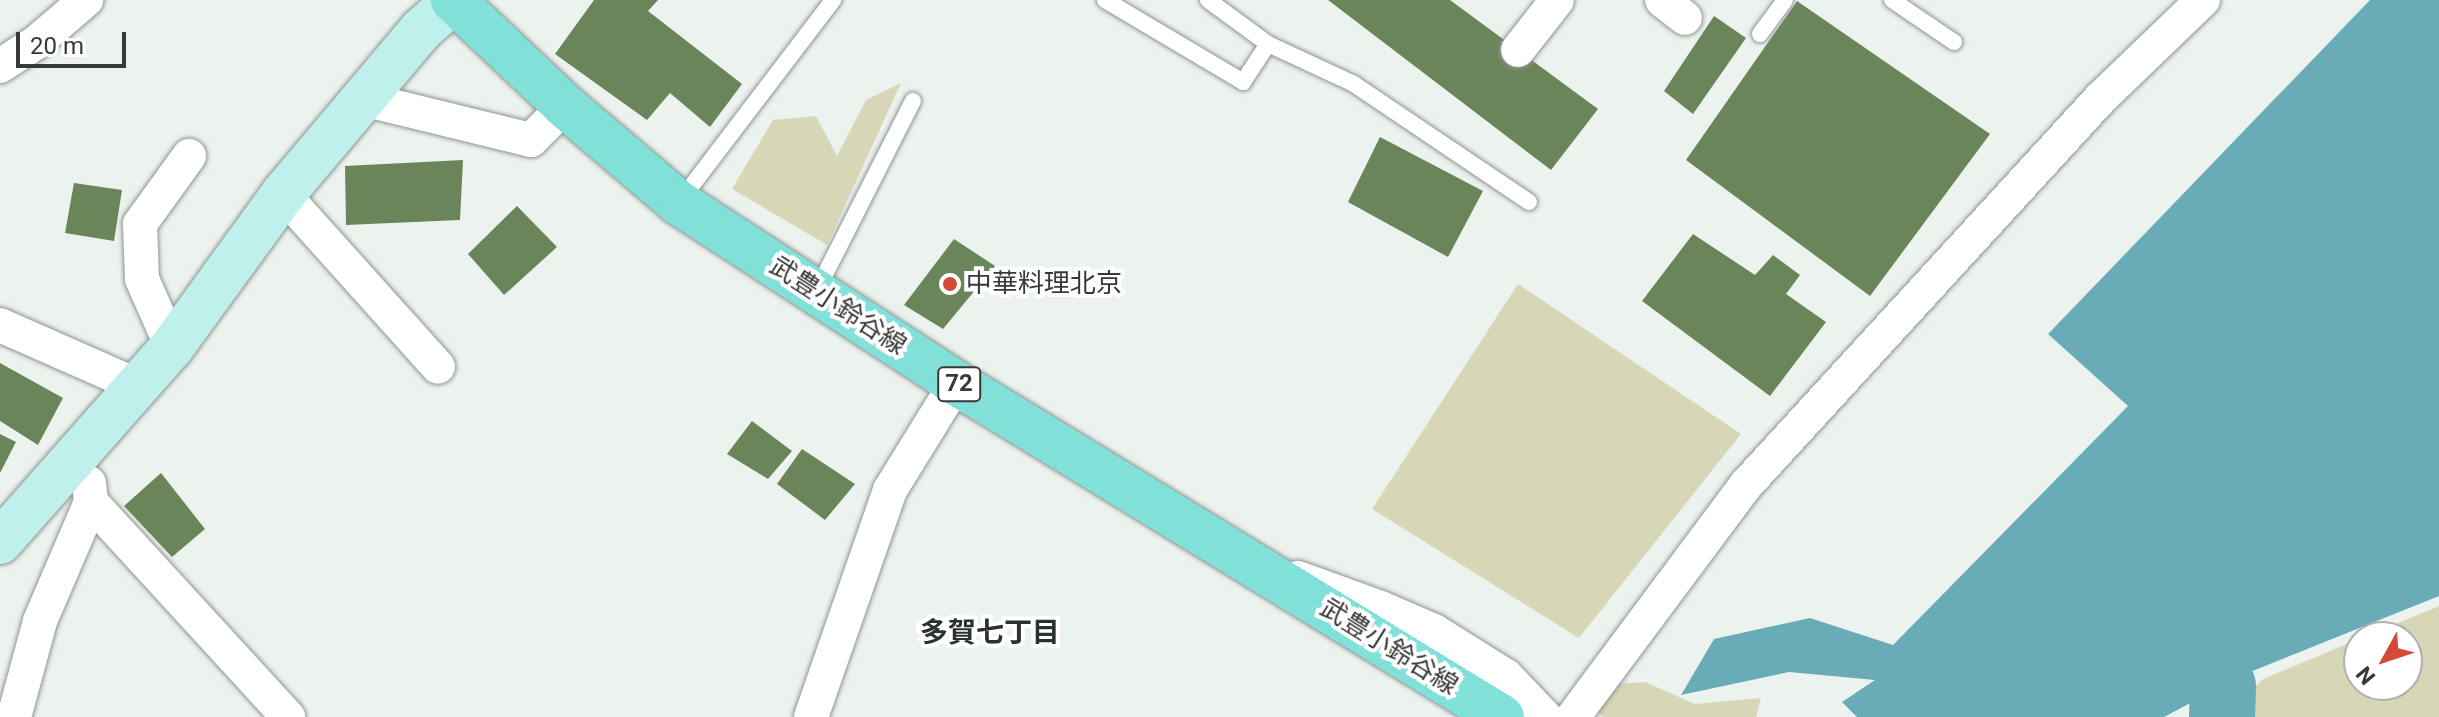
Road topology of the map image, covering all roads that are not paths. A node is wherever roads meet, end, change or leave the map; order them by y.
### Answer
1 (86, 0) edge
2 (454, 0) edge
3 (833, 0) edge
4 (1105, 0) edge
5 (1208, 0) edge
6 (1557, 0) edge
7 (1785, 0) edge
8 (1892, 0) edge
9 (2203, 0) edge
10 (1760, 34) dead end
11 (1954, 42) dead end
12 (1268, 44) junction
13 (1518, 50) dead end
14 (0, 66) edge
15 (363, 99) junction
16 (913, 101) dead end
17 (565, 106) junction
18 (189, 156) dead end
19 (283, 194) junction
20 (1529, 202) dead end
21 (679, 203) junction
22 (817, 292) junction
23 (0, 325) edge
24 (172, 347) junction
25 (438, 367) dead end
26 (956, 383) junction
27 (138, 386) junction
28 (84, 447) junction
29 (91, 502) junction
30 (0, 542) edge
31 (1256, 565) junction
32 (14, 717) edge
33 (288, 717) edge
34 (811, 717) edge
35 (1502, 717) edge
36 (1545, 717) edge
37 (1573, 717) edge

1 - 14 street
2 - 15 street
2 - 17 main road, 武豊小鈴谷線 / 72
3 - 21 lane
4 - 12 lane
5 - 12 lane
6 - 13 street
7 - 10 lane
8 - 11 lane
9 - 37 street
12 - 20 lane
15 - 17 street
15 - 19 street
16 - 22 lane
17 - 21 main road, 武豊小鈴谷線 / 72
18 - 24 street
19 - 24 street
19 - 25 street
21 - 22 main road, 武豊小鈴谷線 / 72
22 - 26 main road, 武豊小鈴谷線 / 72
23 - 27 street
24 - 27 street
26 - 31 main road, 武豊小鈴谷線 / 72
26 - 34 street
27 - 28 street
28 - 29 street
28 - 30 street
29 - 32 street
29 - 33 street
31 - 35 main road, 武豊小鈴谷線 / 72
31 - 36 street

